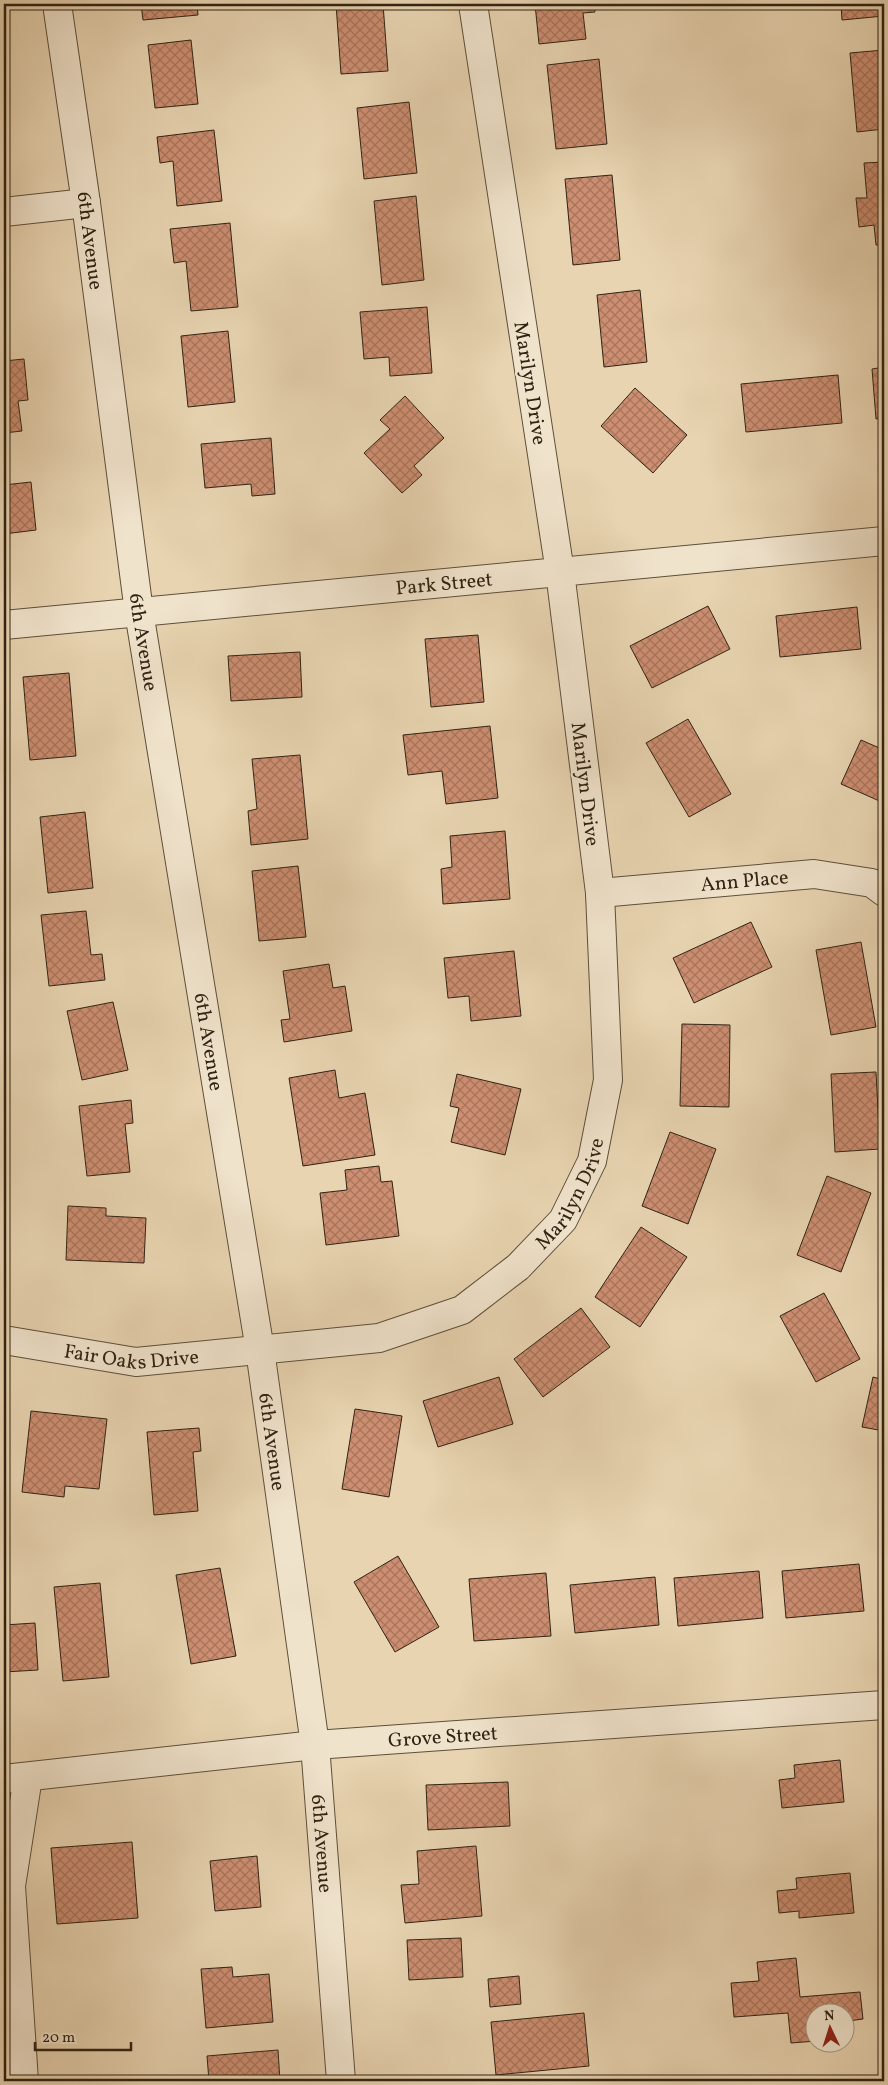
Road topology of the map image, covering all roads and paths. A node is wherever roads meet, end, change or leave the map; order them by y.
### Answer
1 (57, 4) edge
2 (473, 4) edge
3 (86, 203) junction
4 (4, 212) edge
5 (884, 541) edge
6 (560, 572) junction
7 (139, 612) junction
8 (4, 625) edge
9 (884, 892) edge
10 (600, 894) junction
11 (4, 1340) edge
12 (260, 1350) junction
13 (884, 1704) edge
14 (315, 1745) junction
15 (16, 1778) edge
16 (24, 2081) edge
17 (341, 2081) edge

1 - 3 street, 6th Avenue
2 - 6 street, Marilyn Drive
3 - 4 street
3 - 7 street, 6th Avenue
5 - 6 street, Park Street
6 - 7 street, Park Street
6 - 10 street, Marilyn Drive
7 - 8 street, Park Street
7 - 12 street, 6th Avenue
9 - 10 street, Ann Place
10 - 12 street, Marilyn Drive
11 - 12 street, Fair Oaks Drive
12 - 14 street, 6th Avenue
13 - 14 street, Grove Street
14 - 15 street, Grove Street
14 - 17 street, 6th Avenue
15 - 16 street

